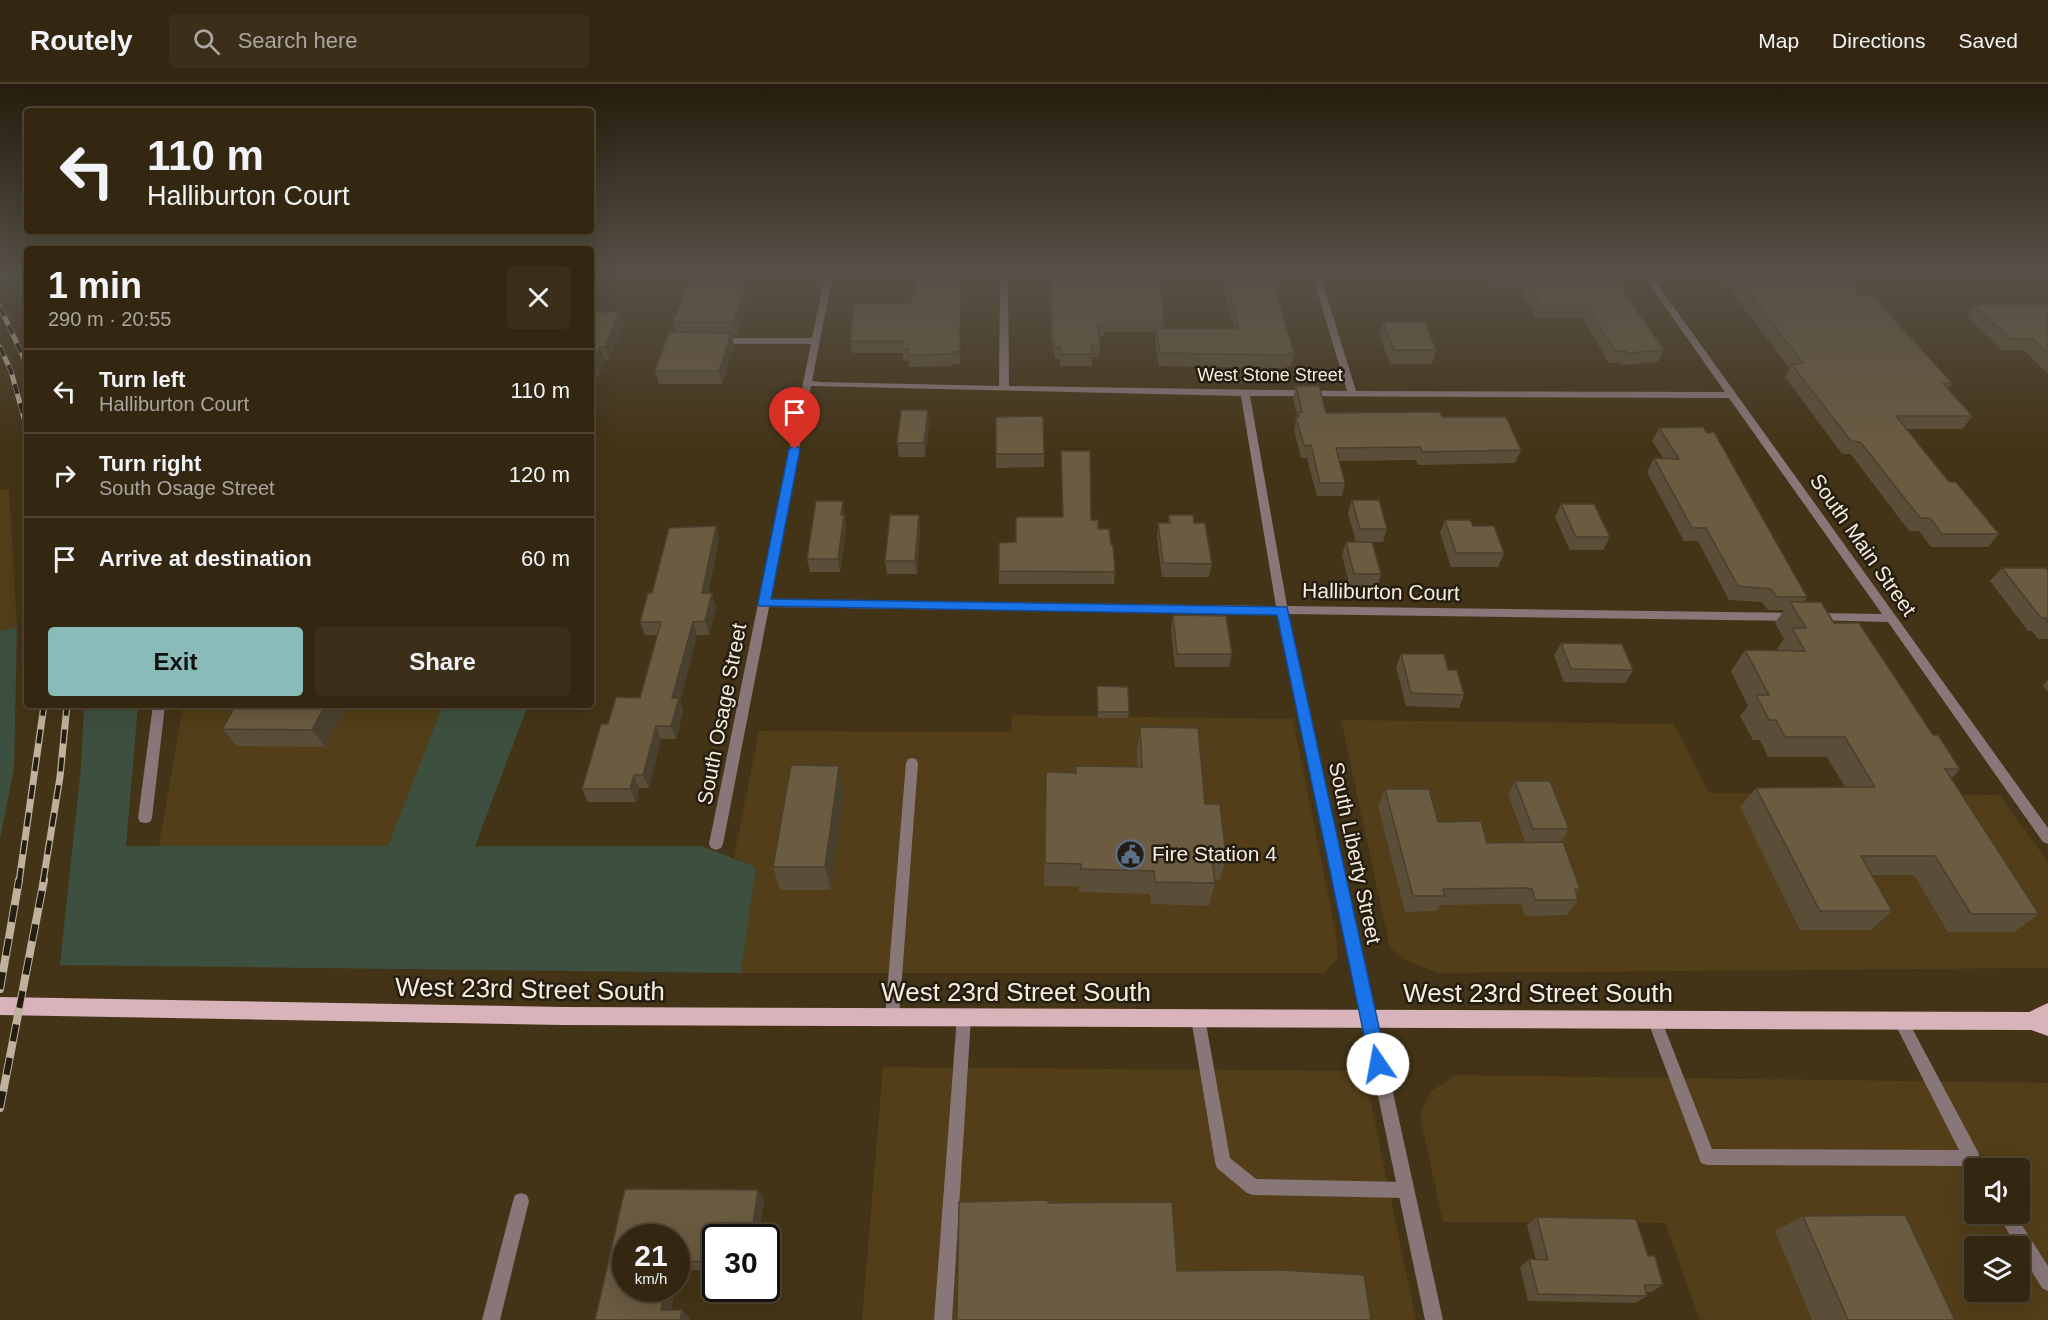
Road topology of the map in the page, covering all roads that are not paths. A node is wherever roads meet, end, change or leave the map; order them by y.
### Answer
1 (817, 332) edge
2 (1004, 332) edge
3 (1334, 332) edge
4 (1687, 332) edge
5 (703, 340) edge
6 (815, 341) junction
7 (808, 382) junction
8 (1004, 388) junction
9 (1352, 392) junction
10 (1245, 393) junction
11 (1733, 395) junction
12 (764, 603) junction
13 (1282, 610) junction
14 (1890, 618) junction
15 (159, 708) edge
16 (912, 763) dead end
17 (145, 818) dead end
18 (2046, 833) edge
19 (716, 844) dead end
20 (0, 1006) edge
21 (892, 1017) junction
22 (964, 1017) junction
23 (1198, 1018) junction
24 (1369, 1018) junction
25 (1654, 1019) junction
26 (1900, 1020) junction
27 (2042, 1020) edge
28 (1972, 1158) edge
29 (1964, 1163) edge
30 (1406, 1191) junction
31 (521, 1201) dead end
32 (2012, 1224) edge
33 (2048, 1281) edge
34 (491, 1320) edge
35 (943, 1320) edge
36 (1434, 1320) edge

1 - 6 street, South Osage Street
2 - 8 street
3 - 9 street
4 - 11 street, South Main Street
5 - 6 street
6 - 7 street, South Osage Street
7 - 8 street, West Stone Street
7 - 12 street, South Osage Street
8 - 10 street, West Stone Street
9 - 10 street, West Stone Street
9 - 11 street, West Stone Street
10 - 13 street, South Liberty Street
11 - 14 street, South Main Street
12 - 13 street, Halliburton Court
12 - 19 street, South Osage Street
13 - 14 street, Halliburton Court
13 - 24 street, South Liberty Street
14 - 18 street, South Main Street
15 - 17 street
16 - 21 street
20 - 21 main road, West 23rd Street South
21 - 22 main road, West 23rd Street South
22 - 23 main road, West 23rd Street South
22 - 35 street
23 - 24 main road, West 23rd Street South
23 - 30 street
24 - 25 main road, West 23rd Street South
24 - 30 street, South Liberty Street
25 - 26 main road, West 23rd Street South
25 - 29 street
26 - 27 main road, West 23rd Street South
26 - 28 street
30 - 36 street, South Liberty Street
31 - 34 street
32 - 33 street

